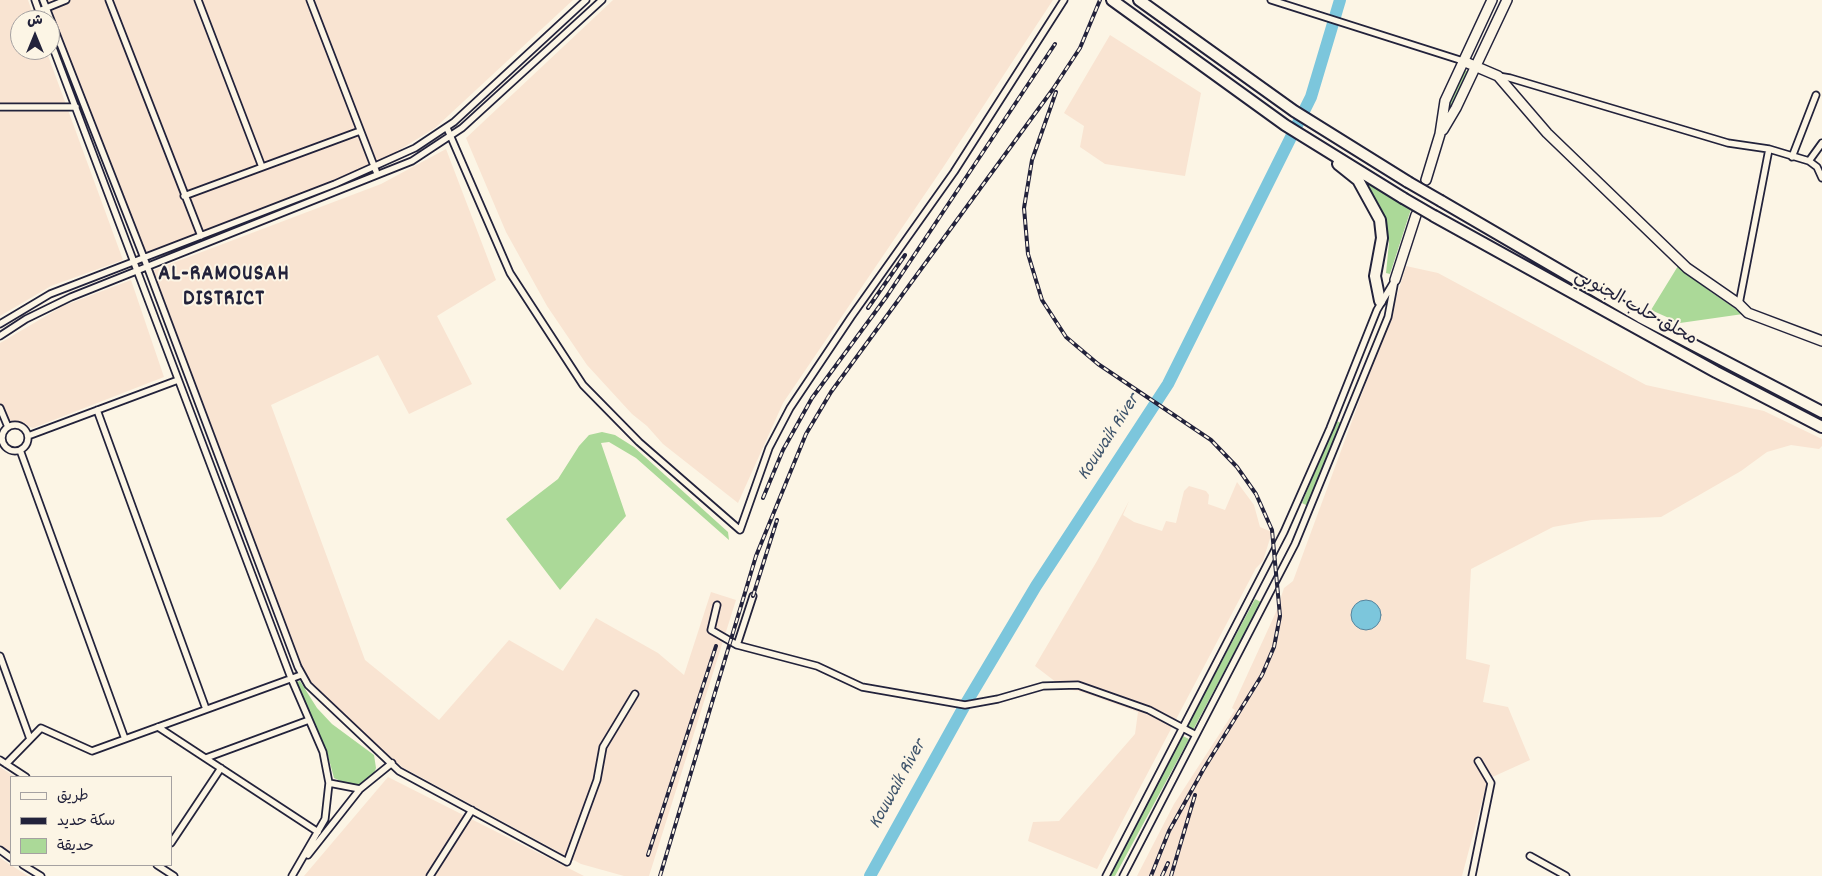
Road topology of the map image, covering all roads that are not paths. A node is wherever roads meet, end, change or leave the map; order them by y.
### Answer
1 (43, 0) edge
2 (66, 0) edge
3 (109, 0) edge
4 (198, 0) edge
5 (310, 0) edge
6 (586, 0) edge
7 (602, 0) edge
8 (1064, 0) edge
9 (1139, 0) edge
10 (1272, 0) edge
11 (1492, 0) edge
12 (1508, 0) edge
13 (1115, 2) edge
14 (46, 8) junction
15 (41, 10) edge
16 (528, 53) junction
17 (58, 60) edge
18 (535, 60) junction
19 (1463, 61) junction
20 (1475, 65) junction
21 (1498, 76) junction
22 (1816, 95) dead end
23 (0, 107) edge
24 (76, 107) junction
25 (447, 128) junction
26 (360, 131) junction
27 (1440, 134) junction
28 (451, 137) junction
29 (1310, 140) junction
30 (1822, 143) edge
31 (1769, 149) junction
32 (1792, 157) junction
33 (1809, 161) junction
34 (262, 167) junction
35 (374, 168) junction
36 (378, 176) junction
37 (1822, 178) edge
38 (1426, 180) dead end
39 (184, 196) junction
40 (1416, 215) dead end
41 (201, 236) junction
42 (144, 258) junction
43 (134, 262) junction
44 (147, 266) junction
45 (138, 270) junction
46 (1395, 280) junction
47 (1380, 301) junction
48 (1739, 304) junction
49 (0, 324) edge
50 (0, 336) edge
51 (1822, 341) edge
52 (178, 380) junction
53 (0, 408) edge
54 (98, 410) junction
55 (1822, 412) edge
56 (8, 427) junction
57 (1822, 427) edge
58 (28, 436) junction
59 (7, 448) junction
60 (20, 450) junction
61 (0, 452) edge
62 (753, 596) dead end
63 (716, 605) dead end
64 (738, 645) junction
65 (0, 656) edge
66 (301, 675) junction
67 (291, 678) junction
68 (635, 694) dead end
69 (206, 709) junction
70 (309, 720) junction
71 (158, 727) junction
72 (1183, 728) junction
73 (1196, 735) junction
74 (30, 739) junction
75 (125, 739) junction
76 (206, 758) junction
77 (0, 760) edge
78 (1478, 761) dead end
79 (392, 763) junction
80 (6, 764) junction
81 (221, 768) junction
82 (24, 776) edge
83 (329, 783) junction
84 (360, 789) junction
85 (472, 810) junction
86 (318, 832) junction
87 (172, 842) edge
88 (1530, 856) dead end
89 (25, 866) edge
90 (159, 866) edge
91 (298, 868) junction
92 (41, 876) edge
93 (174, 876) edge
94 (292, 876) edge
95 (430, 876) edge
96 (1106, 876) edge
97 (1123, 876) edge
98 (1472, 876) edge
99 (1566, 876) edge

1 - 14 street
2 - 14 street
3 - 39 street
4 - 34 street
5 - 26 street
6 - 16 street
7 - 18 street
8 - 28 street
9 - 55 highway, محلق حلب الجنوبي, bridge
10 - 19 street
11 - 19 main road
12 - 20 main road
13 - 29 highway
14 - 15 street
14 - 42 street
16 - 18 street
16 - 25 street
17 - 24 street
18 - 28 street
19 - 20 main road
19 - 27 main road
20 - 21 main road
20 - 27 main road
21 - 31 street
21 - 48 main road
22 - 32 street
23 - 24 street
24 - 43 street
25 - 28 street
25 - 35 street
26 - 34 street
26 - 35 street
27 - 38 main road
28 - 36 street
29 - 47 highway
29 - 57 highway, محلق حلب الجنوبي, bridge
30 - 33 street
31 - 32 street
31 - 48 street
32 - 33 street
33 - 37 street
34 - 39 street
35 - 36 street
35 - 41 street
36 - 44 street
39 - 41 street
40 - 46 main road
41 - 42 street
42 - 43 street
42 - 44 street
43 - 45 street
43 - 49 street
44 - 45 street
44 - 66 street
45 - 50 street
45 - 52 street
46 - 47 street
46 - 73 street
47 - 72 street
48 - 51 main road
52 - 54 street
52 - 67 street
53 - 56 street
54 - 58 street
54 - 69 street
56 - 58 street
56 - 59 street
58 - 60 street
59 - 60 street
59 - 61 street
60 - 75 street
62 - 64 street
63 - 64 street
64 - 72 street
65 - 74 street
66 - 67 street
66 - 79 street
67 - 69 street
67 - 70 street
68 - 85 street
69 - 71 street
70 - 76 street
70 - 83 street
71 - 75 street
71 - 76 street
72 - 73 street
72 - 96 street
73 - 97 street
74 - 75 street
74 - 80 street
76 - 81 street
77 - 80 street
78 - 98 street
79 - 84 street
79 - 85 street
80 - 82 street
81 - 86 street
81 - 87 street
83 - 84 street
83 - 86 street
84 - 91 street
85 - 95 street
86 - 91 street
88 - 99 street
89 - 92 street
90 - 93 street
91 - 94 street

